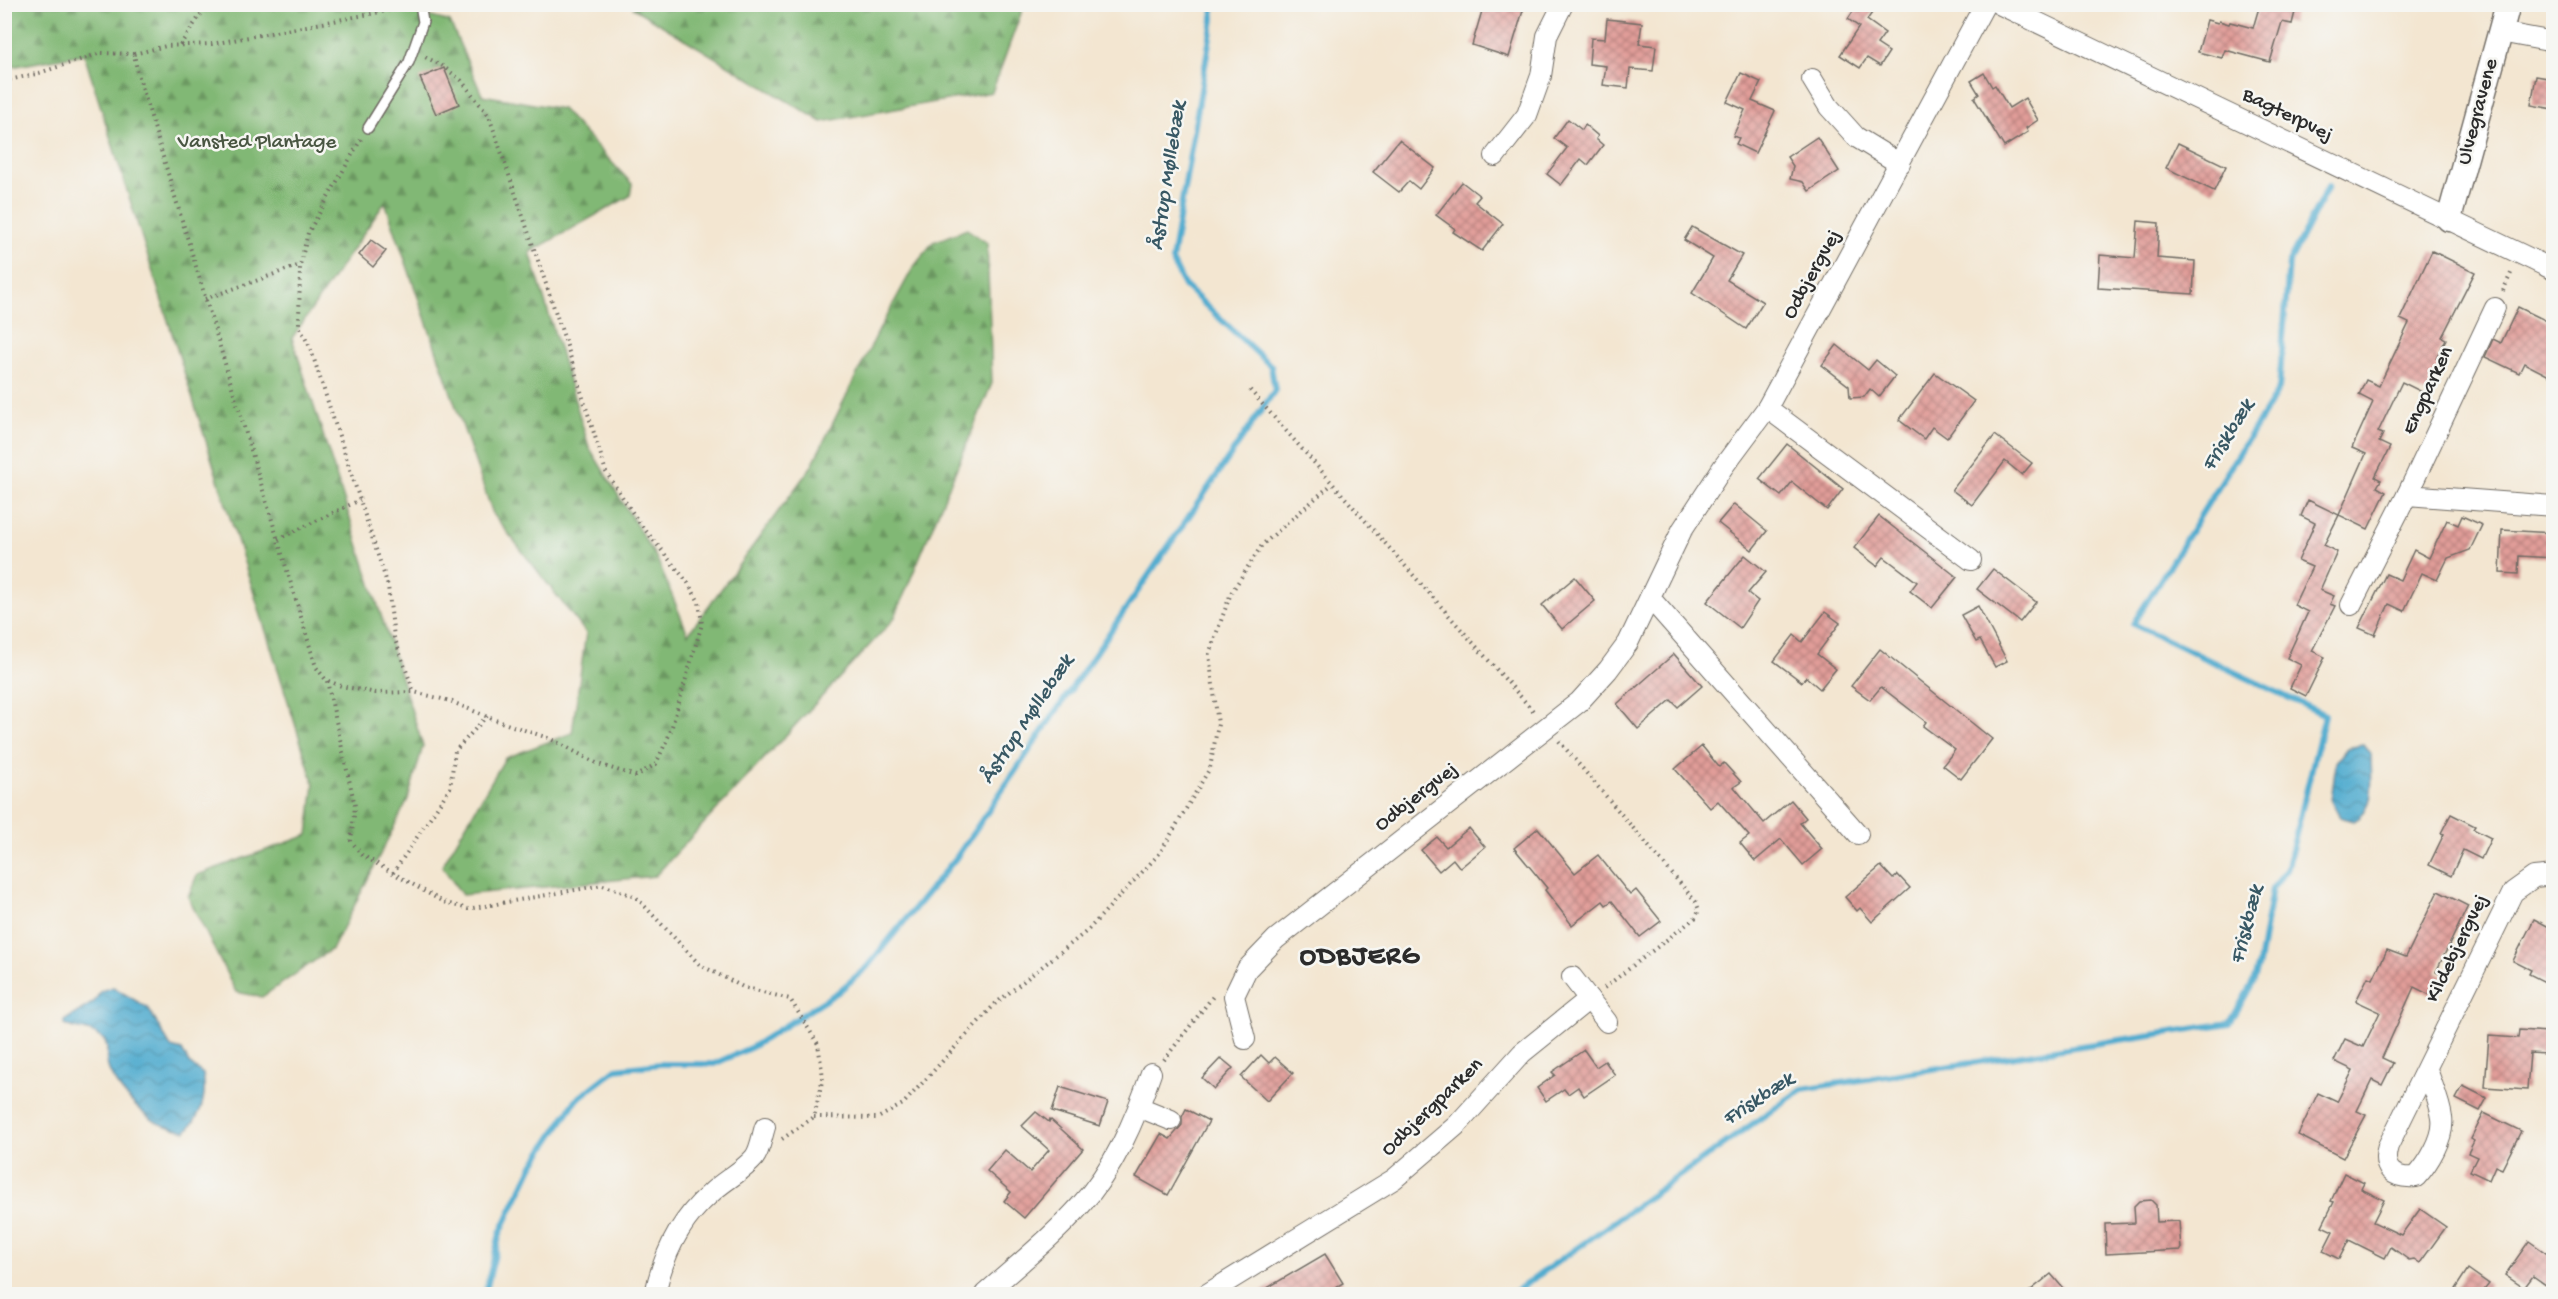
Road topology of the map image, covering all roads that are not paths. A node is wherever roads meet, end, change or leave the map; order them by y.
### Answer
1 (1563, 4) edge
2 (1985, 4) edge
3 (1999, 4) edge
4 (2508, 4) edge
5 (420, 5) edge
6 (2500, 32) junction
7 (2553, 42) edge
8 (1812, 79) dead end
9 (368, 129) road end
10 (1496, 156) dead end
11 (1900, 164) junction
12 (2449, 219) junction
13 (2553, 270) edge
14 (2495, 308) road end
15 (1767, 408) junction
16 (2407, 495) junction
17 (2553, 506) edge
18 (1971, 560) dead end
19 (1650, 598) junction
20 (2351, 605) dead end
21 (1858, 834) dead end
22 (2553, 875) edge
23 (1572, 977) dead end
24 (1589, 999) junction
25 (1607, 1022) dead end
26 (1245, 1039) dead end
27 (2427, 1069) junction
28 (1151, 1072) road end
29 (1139, 1107) junction
30 (1171, 1120) dead end
31 (765, 1127) dead end
32 (655, 1294) edge
33 (985, 1294) edge
34 (1207, 1294) edge

1 - 10 street
2 - 11 street, Odbjergvej
3 - 12 street, Bagterpvej
4 - 6 street, Ulvegravene
5 - 9 lane
6 - 7 street
6 - 12 street, Ulvegravene
8 - 11 street
11 - 15 street, Odbjergvej
12 - 13 street, Bagterpvej
14 - 16 street, Engparken
15 - 18 street
15 - 19 street, Odbjergvej
16 - 17 street
16 - 20 street, Engparken
19 - 21 street
19 - 26 street, Odbjergvej
22 - 27 street, Kildebjergvej
23 - 24 street
24 - 25 street
24 - 34 street, Odbjergparken
27 - 27 street, Kildebjergvej
28 - 29 street
29 - 30 street
29 - 33 street
31 - 32 street

